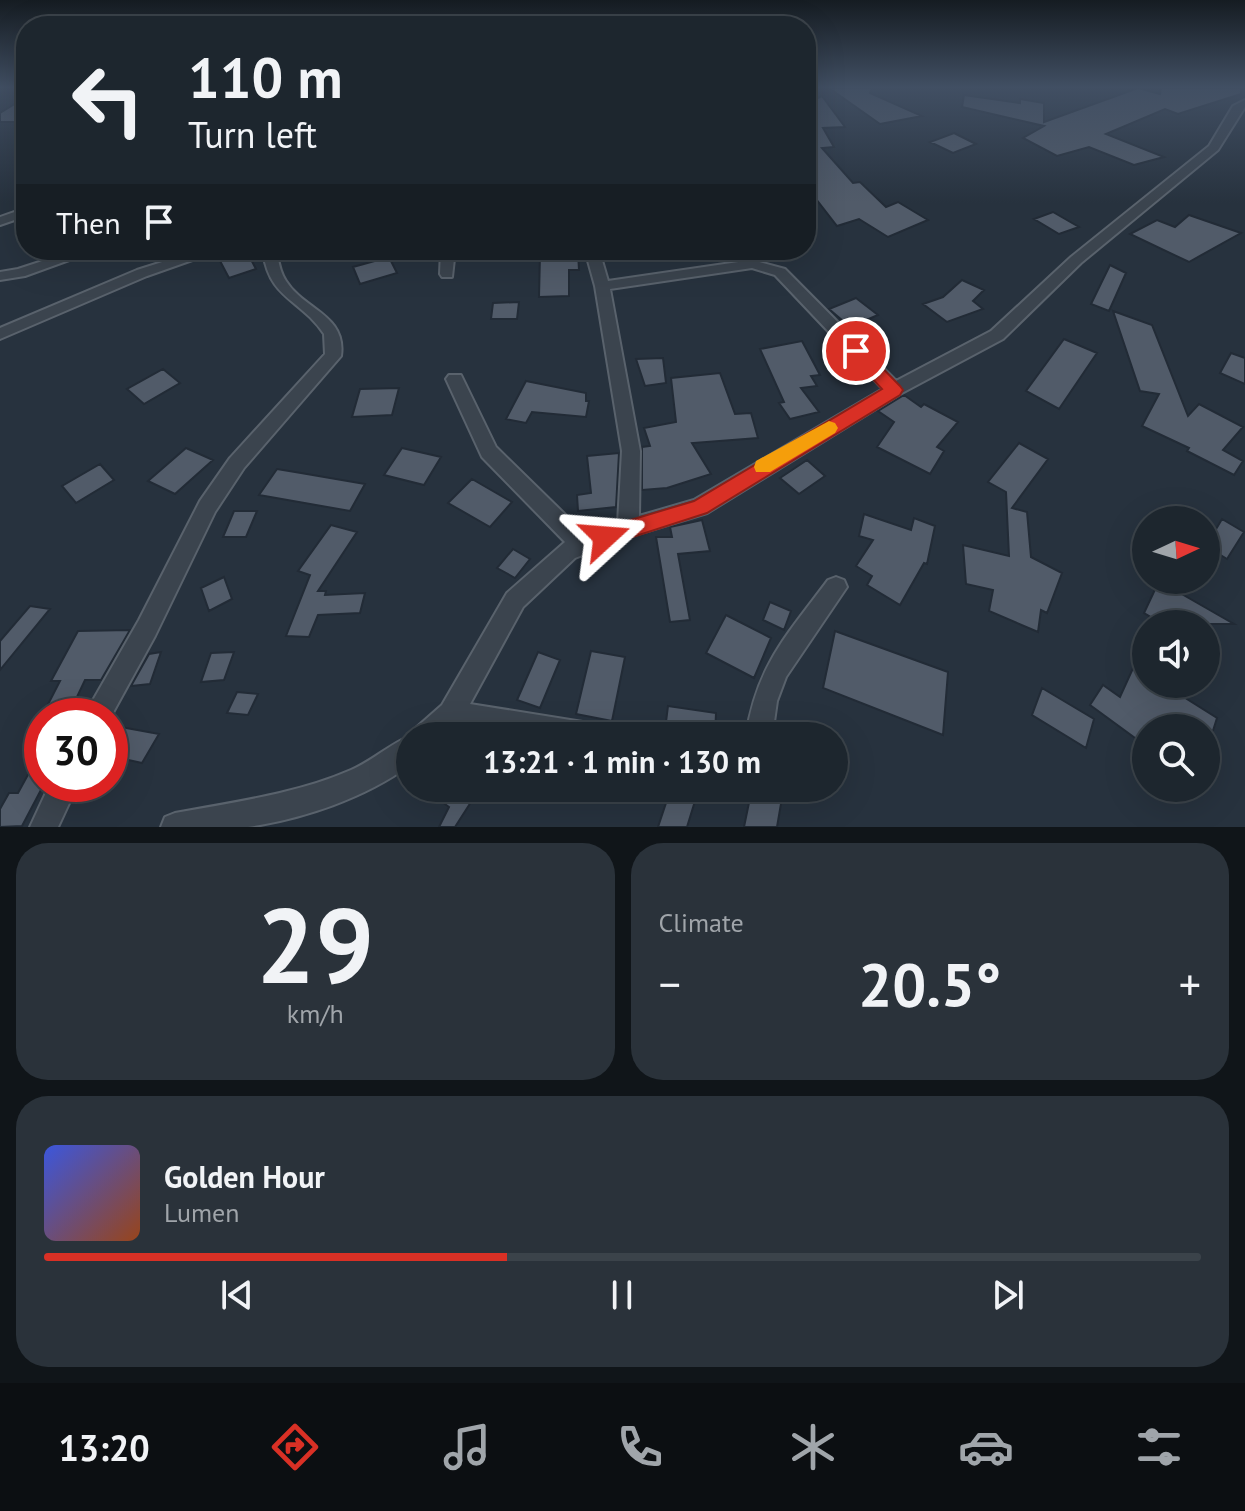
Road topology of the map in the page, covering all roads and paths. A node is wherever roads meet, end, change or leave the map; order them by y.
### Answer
1 (1226, 127) edge
2 (60, 260) edge
3 (183, 260) edge
4 (271, 260) edge
5 (448, 260) edge
6 (595, 260) edge
7 (447, 274) dead end
8 (0, 276) edge
9 (602, 286) junction
10 (0, 334) edge
11 (455, 379) dead end
12 (894, 390) junction
13 (628, 528) junction
14 (582, 545) junction
15 (836, 587) dead end
16 (107, 698) edge
17 (451, 714) junction
18 (442, 722) edge
19 (501, 722) edge
20 (761, 722) edge
21 (396, 762) edge
22 (56, 802) edge
23 (44, 827) edge
24 (175, 827) edge

1 - 12 street
2 - 8 street
3 - 10 street
4 - 16 street
5 - 7 street
6 - 9 street
9 - 12 street
9 - 13 street
11 - 14 street
12 - 13 street
13 - 14 street
14 - 17 street
15 - 20 street
17 - 18 street
17 - 19 street
21 - 24 street
22 - 23 street

